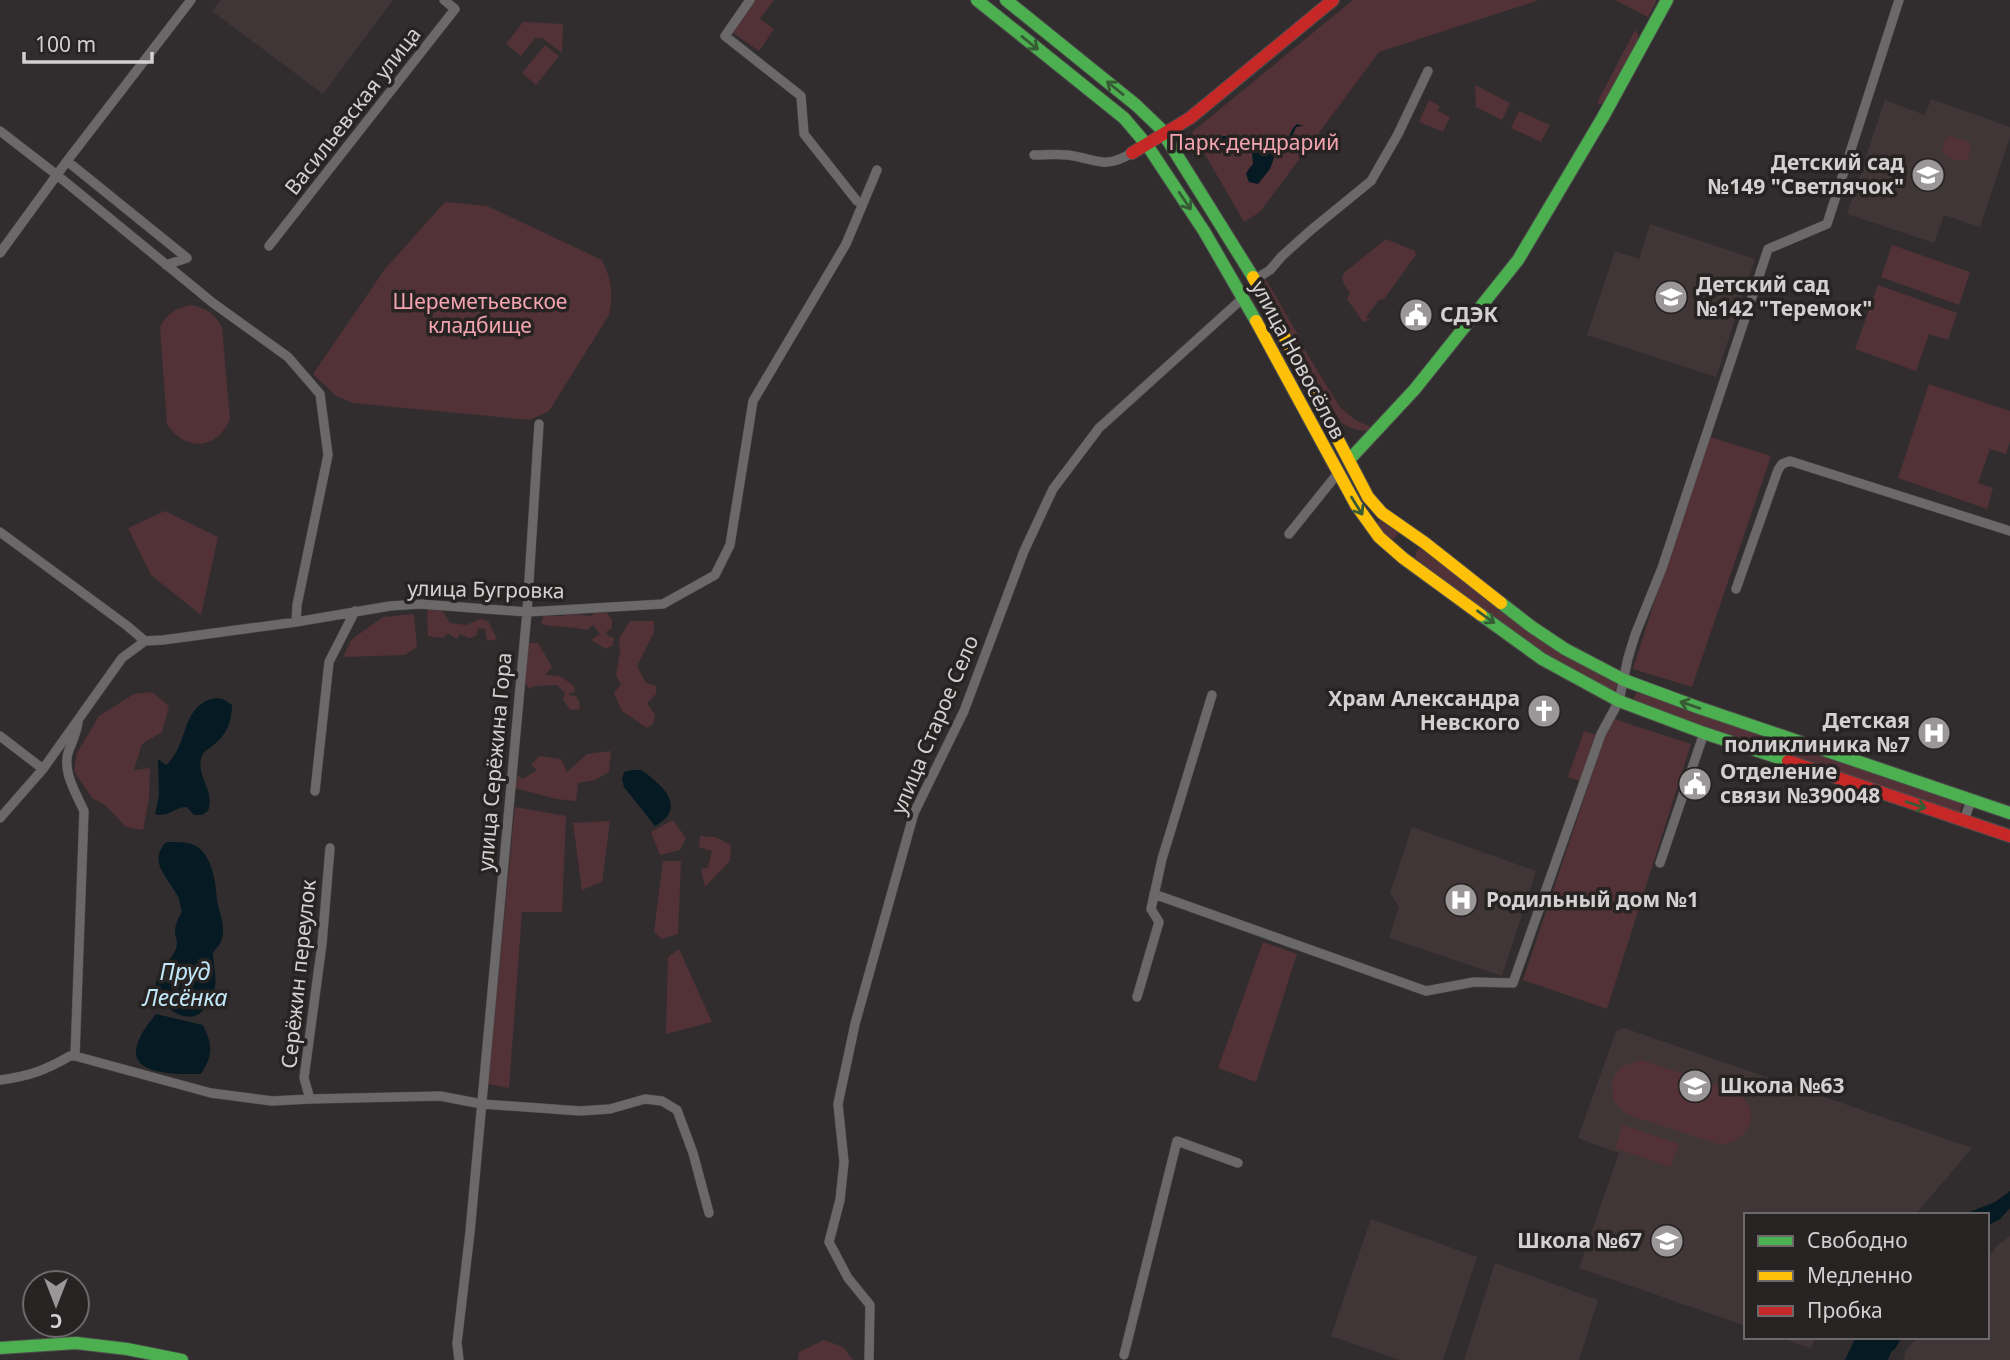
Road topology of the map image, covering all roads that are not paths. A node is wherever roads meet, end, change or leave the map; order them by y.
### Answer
1 (191, 0) edge
2 (444, 0) edge
3 (750, 0) edge
4 (977, 0) edge
5 (1006, 0) edge
6 (1333, 0) edge
7 (1667, 0) edge
8 (1899, 0) edge
9 (1428, 72) dead end
10 (0, 131) edge
11 (1164, 135) junction
12 (1147, 145) junction
13 (1132, 153) joint
14 (1034, 155) dead end
15 (67, 161) junction
16 (877, 170) dead end
17 (57, 175) junction
18 (857, 201) dead end
19 (269, 246) dead end
20 (0, 253) edge
21 (166, 265) junction
22 (1254, 279) junction
23 (1243, 298) junction
24 (539, 424) dead end
25 (1349, 460) junction
26 (1338, 473) junction
27 (2010, 531) edge
28 (0, 533) edge
29 (1289, 534) dead end
30 (1736, 589) dead end
31 (355, 611) junction
32 (527, 612) junction
33 (296, 622) junction
34 (145, 641) junction
35 (1624, 680) junction
36 (1212, 695) dead end
37 (1619, 701) junction
38 (78, 723) junction
39 (1704, 733) junction
40 (0, 736) edge
41 (43, 769) junction
42 (315, 791) dead end
43 (1971, 800) junction
44 (2010, 813) edge
45 (0, 818) edge
46 (1964, 821) junction
47 (2010, 836) edge
48 (330, 848) dead end
49 (1660, 863) dead end
50 (1154, 894) junction
51 (1138, 997) dead end
52 (75, 1056) junction
53 (0, 1080) edge
54 (310, 1099) junction
55 (482, 1104) junction
56 (1238, 1163) dead end
57 (709, 1213) dead end
58 (0, 1348) edge
59 (1123, 1358) edge
60 (182, 1360) edge
61 (459, 1360) edge
62 (869, 1360) edge

1 - 15 street
2 - 19 street, Васильевская улица
3 - 18 street
4 -> 12 main road, улица Новосёлов
11 -> 5 main road, улица Новосёлов
6 - 11 main road
7 - 25 main road
8 - 35 street
9 - 22 street
10 - 17 street
11 - 12 main road
11 - 22 main road, улица Новосёлов
12 - 13 main road
12 -> 23 main road, улица Новосёлов
13 - 14 street
15 - 17 street
15 - 21 street
16 - 32 street, улица Бугровка
17 - 20 street
17 - 21 street
21 - 33 street
22 - 25 main road, улица Новосёлов
23 - 26 main road, улица Новосёлов
23 - 62 street, улица Старое Село
24 - 32 street, улица Серёжина Гора
25 - 35 main road, улица Новосёлов
26 - 29 street
26 -> 37 main road, улица Новосёлов
27 - 30 street
28 - 34 street
31 - 32 street, улица Бугровка
31 - 33 street, улица Бугровка
31 - 42 street
32 - 55 street, улица Серёжина Гора
33 - 34 street, улица Бугровка
34 - 38 street
35 - 37 street
43 -> 35 main road, улица Новосёлов
36 - 50 street
37 - 39 main road, улица Новосёлов
37 - 50 street
38 - 41 street
38 - 52 street
39 -> 46 main road, улица Новосёлов
39 - 49 street
40 - 41 street
41 - 45 street
43 - 44 main road, улица Новосёлов
43 - 46 street
46 - 47 main road, улица Новосёлов
48 - 54 street, Серёжин переулок
50 - 51 street
52 - 53 street
52 - 54 street
54 - 55 street, Серёжин переулок
55 - 57 street
55 - 61 street, улица Серёжина Гора
56 - 59 street
58 - 60 main road

